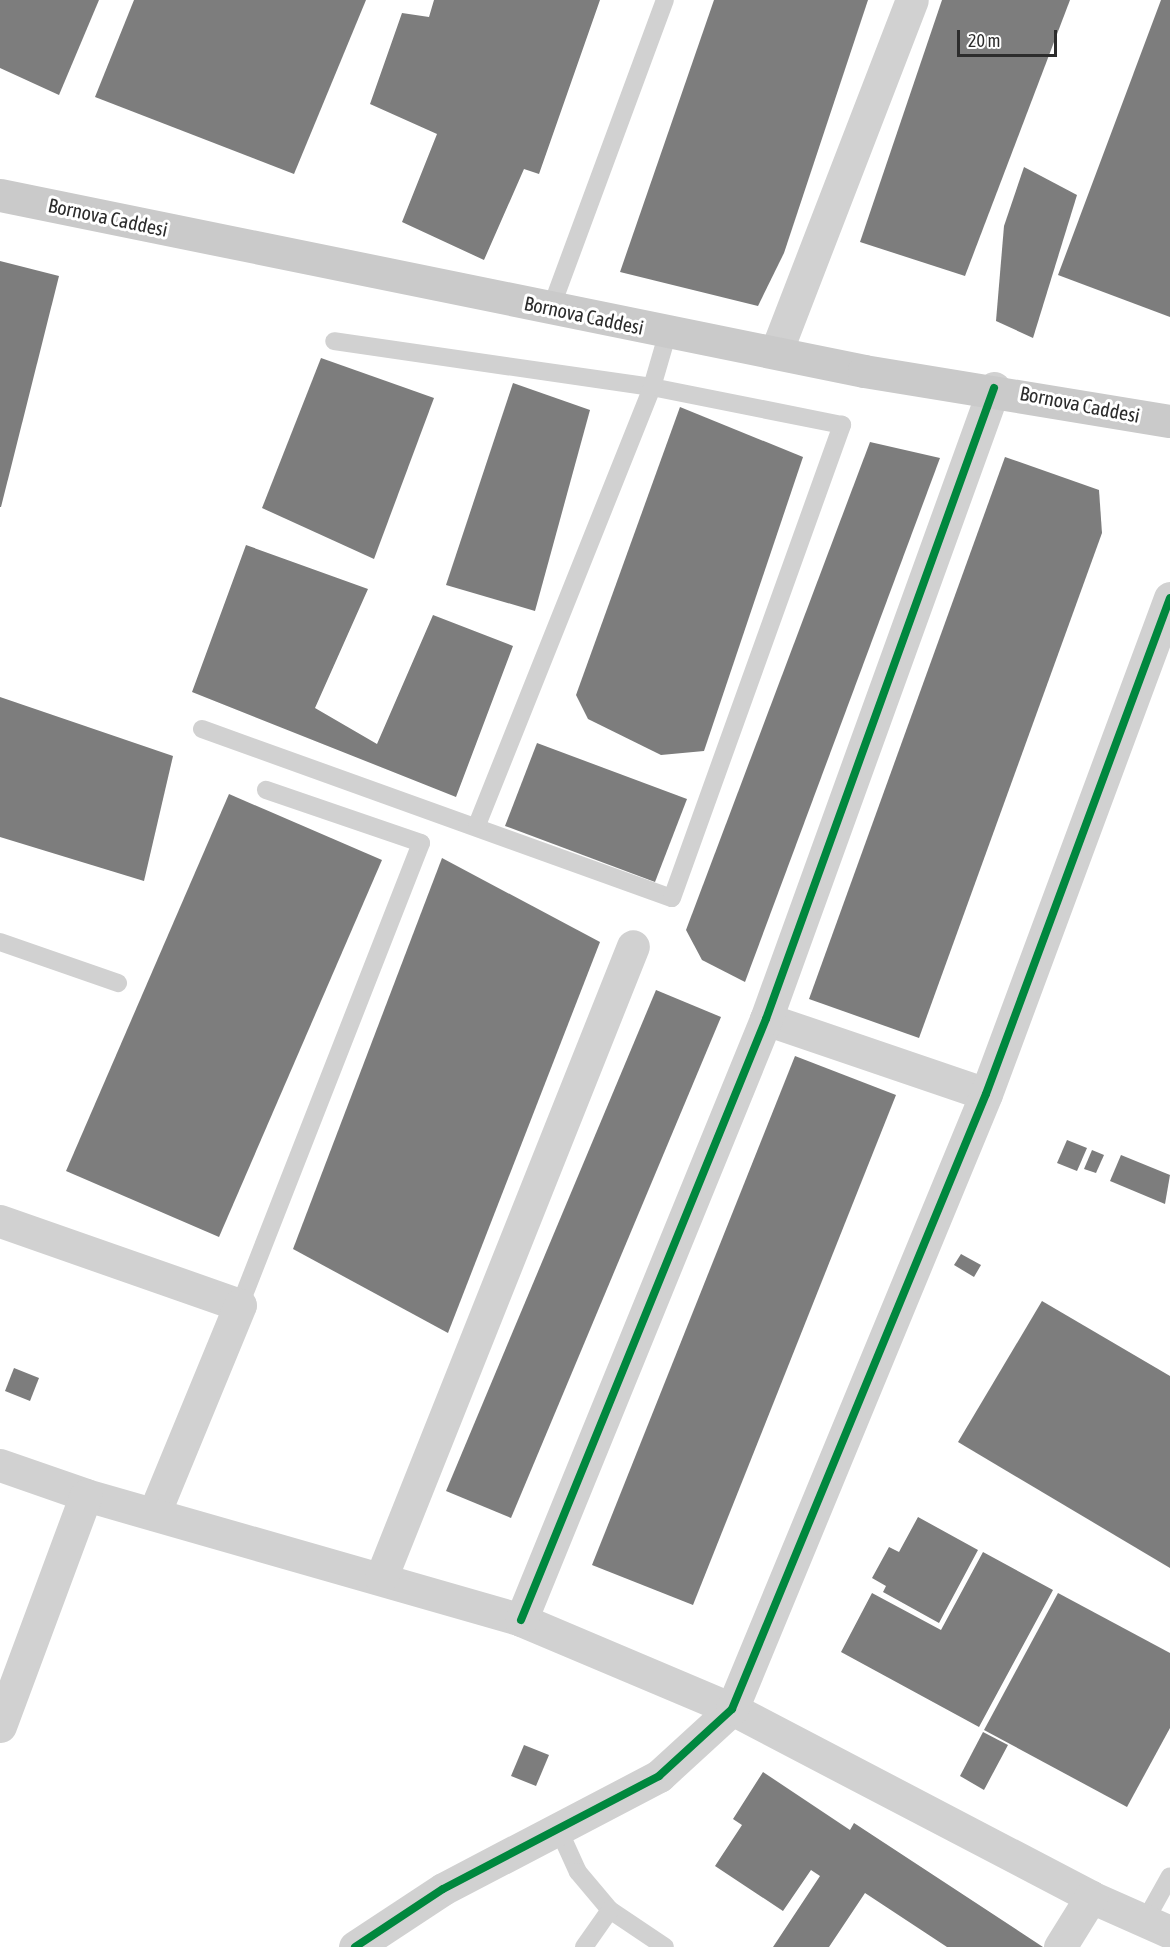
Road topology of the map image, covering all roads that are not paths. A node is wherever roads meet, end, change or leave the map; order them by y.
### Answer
1 (665, 0) edge
2 (912, 0) edge
3 (0, 195) edge
4 (550, 308) junction
5 (668, 333) junction
6 (334, 341) dead end
7 (776, 352) junction
8 (652, 387) junction
9 (994, 388) junction
10 (1170, 421) edge
11 (1170, 598) edge
12 (202, 729) dead end
13 (266, 790) dead end
14 (477, 825) junction
15 (0, 942) edge
16 (633, 946) dead end
17 (118, 983) dead end
18 (766, 1018) junction
19 (986, 1095) junction
20 (0, 1221) edge
21 (240, 1305) junction
22 (0, 1464) edge
23 (86, 1495) junction
24 (154, 1514) junction
25 (381, 1578) junction
26 (521, 1620) junction
27 (732, 1709) junction
28 (0, 1726) edge
29 (558, 1828) junction
30 (1170, 1876) edge
31 (1091, 1897) junction
32 (610, 1910) junction
33 (1158, 1926) edge
34 (375, 1938) edge
35 (355, 1947) edge
36 (584, 1947) edge
37 (664, 1947) edge
38 (1060, 1947) edge

1 - 4 lane
2 - 7 street
3 - 4 main road, Bornova Caddesi
4 - 5 main road, Bornova Caddesi
5 - 7 main road, Bornova Caddesi
5 - 8 lane
6 - 8 lane
7 - 9 main road, Bornova Caddesi
8 - 14 lane
8 - 14 lane
9 - 10 main road, Bornova Caddesi
9 - 18 street
11 - 19 street
12 - 14 lane
13 - 21 lane
15 - 17 lane
16 - 25 street
18 - 19 street
18 - 26 street
19 - 27 street
20 - 21 street
21 - 24 street
22 - 23 street
23 - 24 street
23 - 28 street
24 - 25 street
25 - 26 street
26 - 27 street
27 - 29 street
27 - 31 street
29 - 32 lane
29 - 34 street
30 - 33 lane
31 - 33 street
31 - 38 street
32 - 36 lane
32 - 37 lane
34 - 35 street

